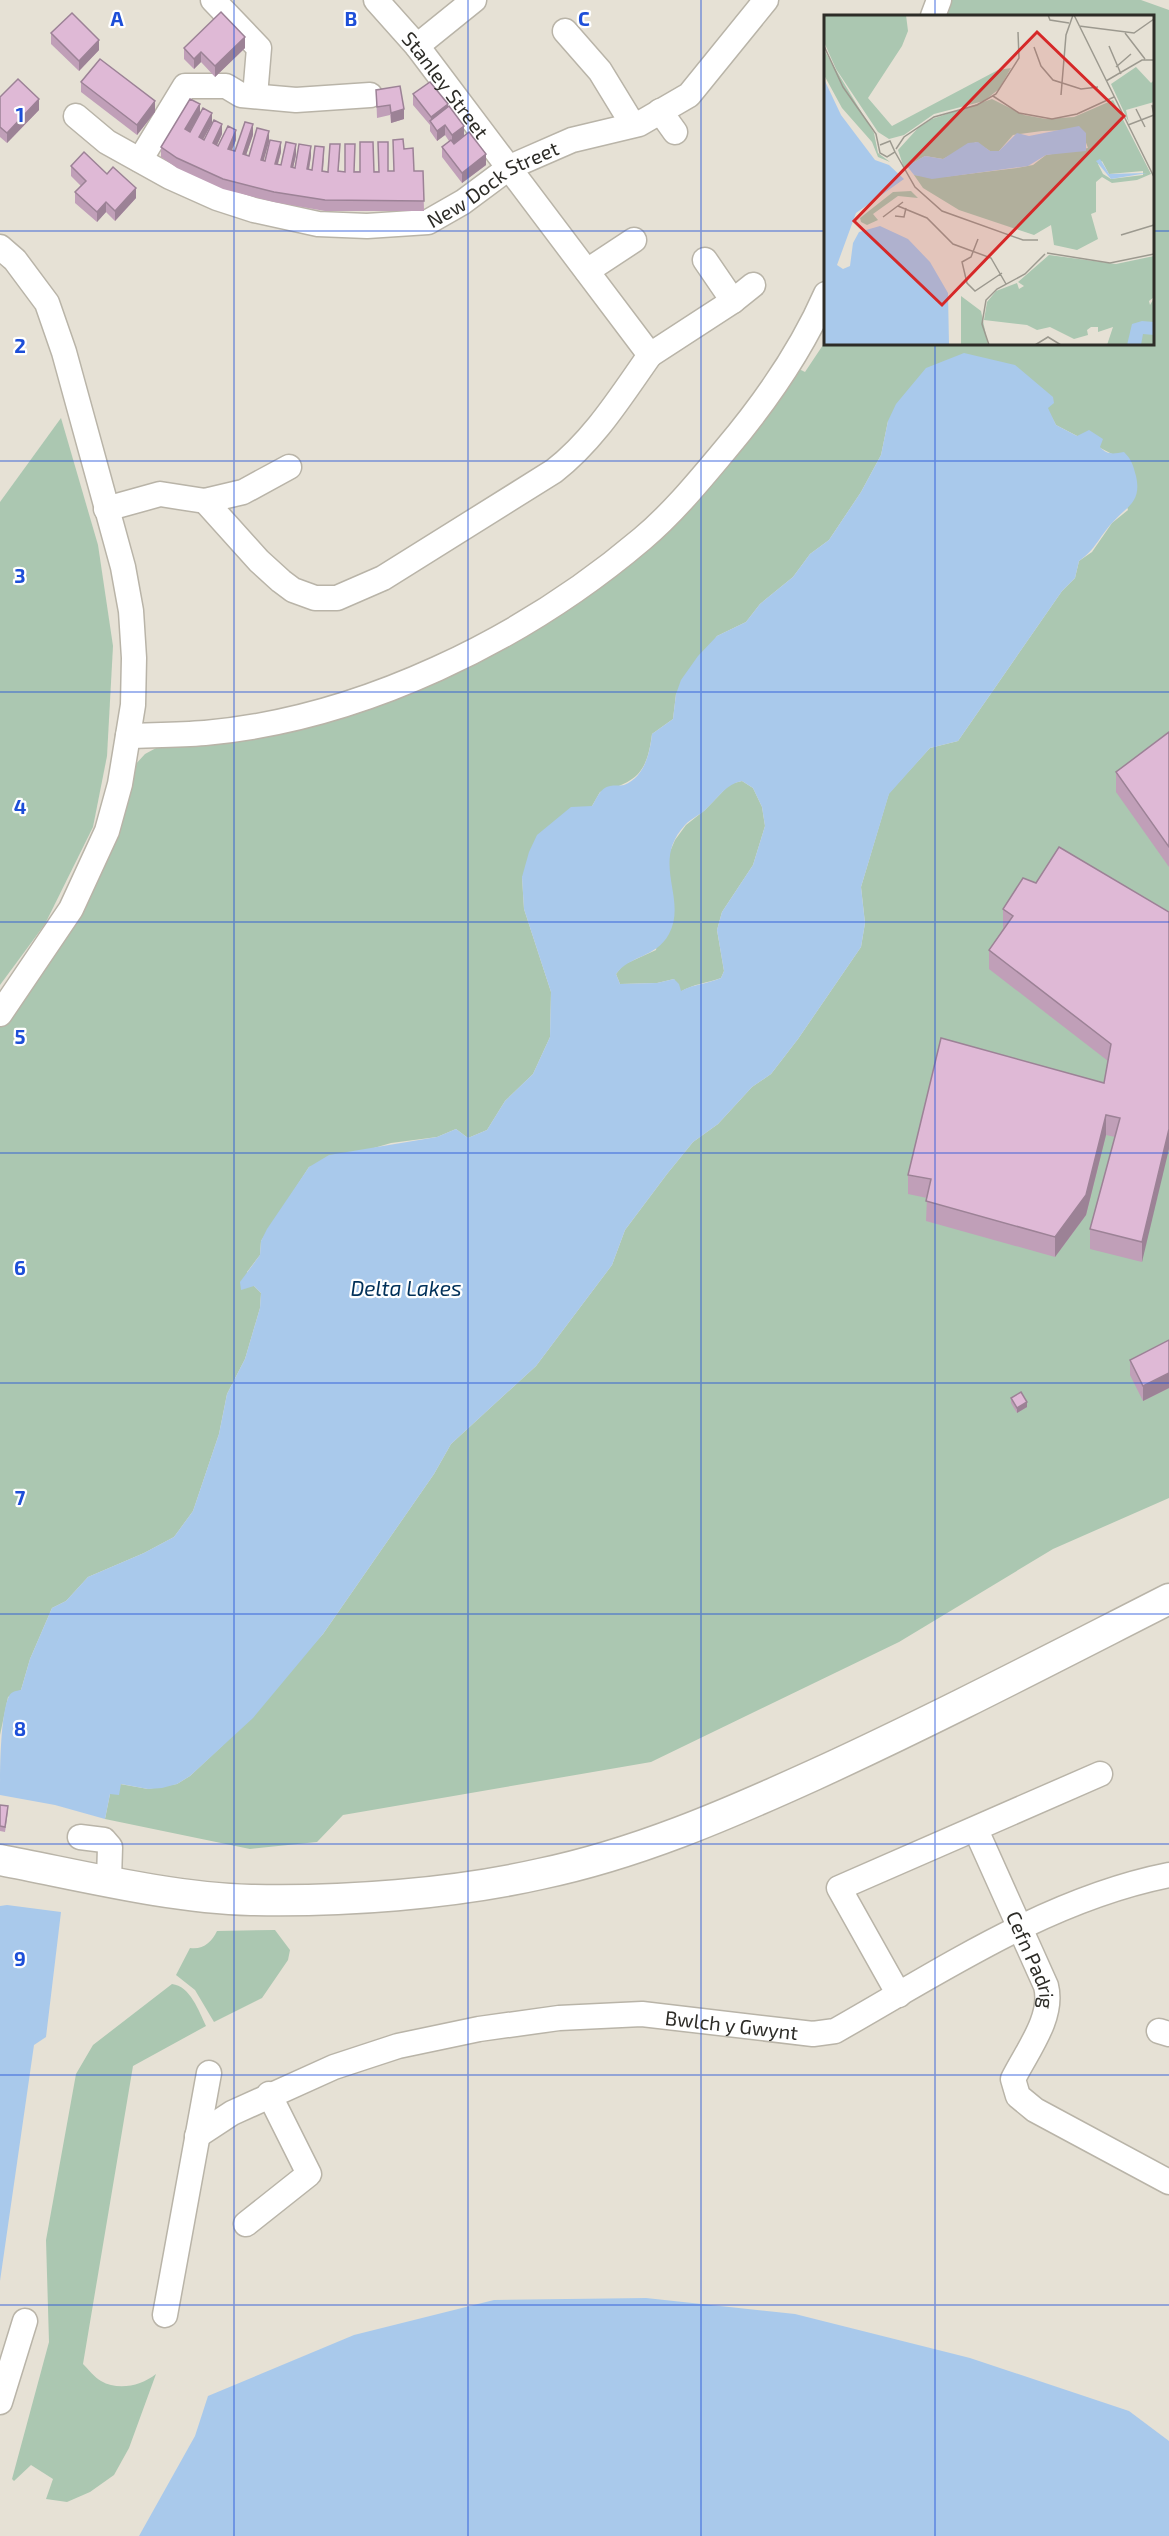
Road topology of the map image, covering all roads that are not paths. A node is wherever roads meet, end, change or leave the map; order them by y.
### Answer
1 (213, 0) edge
2 (376, 0) edge
3 (474, 0) edge
4 (766, 0) edge
5 (939, 0) edge
6 (933, 15) edge
7 (565, 31) dead end
8 (417, 46) junction
9 (370, 94) dead end
10 (255, 96) junction
11 (660, 111) junction
12 (76, 116) dead end
13 (633, 125) junction
14 (675, 132) dead end
15 (140, 160) junction
16 (510, 167) junction
17 (634, 240) dead end
18 (2, 253) edge
19 (705, 260) dead end
20 (587, 271) junction
21 (753, 285) dead end
22 (824, 296) edge
23 (733, 301) junction
24 (650, 355) junction
25 (289, 466) dead end
26 (205, 501) junction
27 (106, 509) junction
28 (128, 736) junction
29 (0, 1014) edge
30 (1169, 1599) edge
31 (1100, 1774) dead end
32 (975, 1830) junction
33 (80, 1838) dead end
34 (0, 1860) edge
35 (1169, 1875) edge
36 (98, 1879) junction
37 (1019, 1929) junction
38 (899, 1995) junction
39 (209, 2073) dead end
40 (269, 2094) junction
41 (197, 2136) junction
42 (1169, 2182) edge
43 (246, 2224) dead end
44 (165, 2315) dead end
45 (25, 2321) dead end
46 (0, 2402) edge

1 - 10 street
2 - 8 street, Stanley Street
3 - 8 street
4 - 11 street, New Dock Street
5 - 6 street
7 - 13 street
8 - 16 street, Stanley Street
9 - 10 street
10 - 15 street
11 - 13 street, New Dock Street
11 - 14 street
12 - 15 street, New Dock Street
13 - 16 street, New Dock Street
15 - 16 street, New Dock Street
16 - 20 street, Stanley Street
17 - 20 street
18 - 27 street
19 - 23 street
20 - 24 street, Stanley Street
21 - 23 street
22 - 28 street
23 - 24 street
24 - 26 street
25 - 26 street
26 - 27 street
27 - 28 street
28 - 29 street
30 - 36 main road
31 - 32 street
32 - 37 street, Cefn Padrig
32 - 38 street
33 - 36 street
34 - 36 main road
35 - 37 street, Bwlch y Gwynt
37 - 38 street, Bwlch y Gwynt
37 - 42 street, Cefn Padrig
38 - 40 street, Bwlch y Gwynt
39 - 41 street
40 - 41 street, Bwlch y Gwynt
40 - 43 street
41 - 44 street
45 - 46 street

